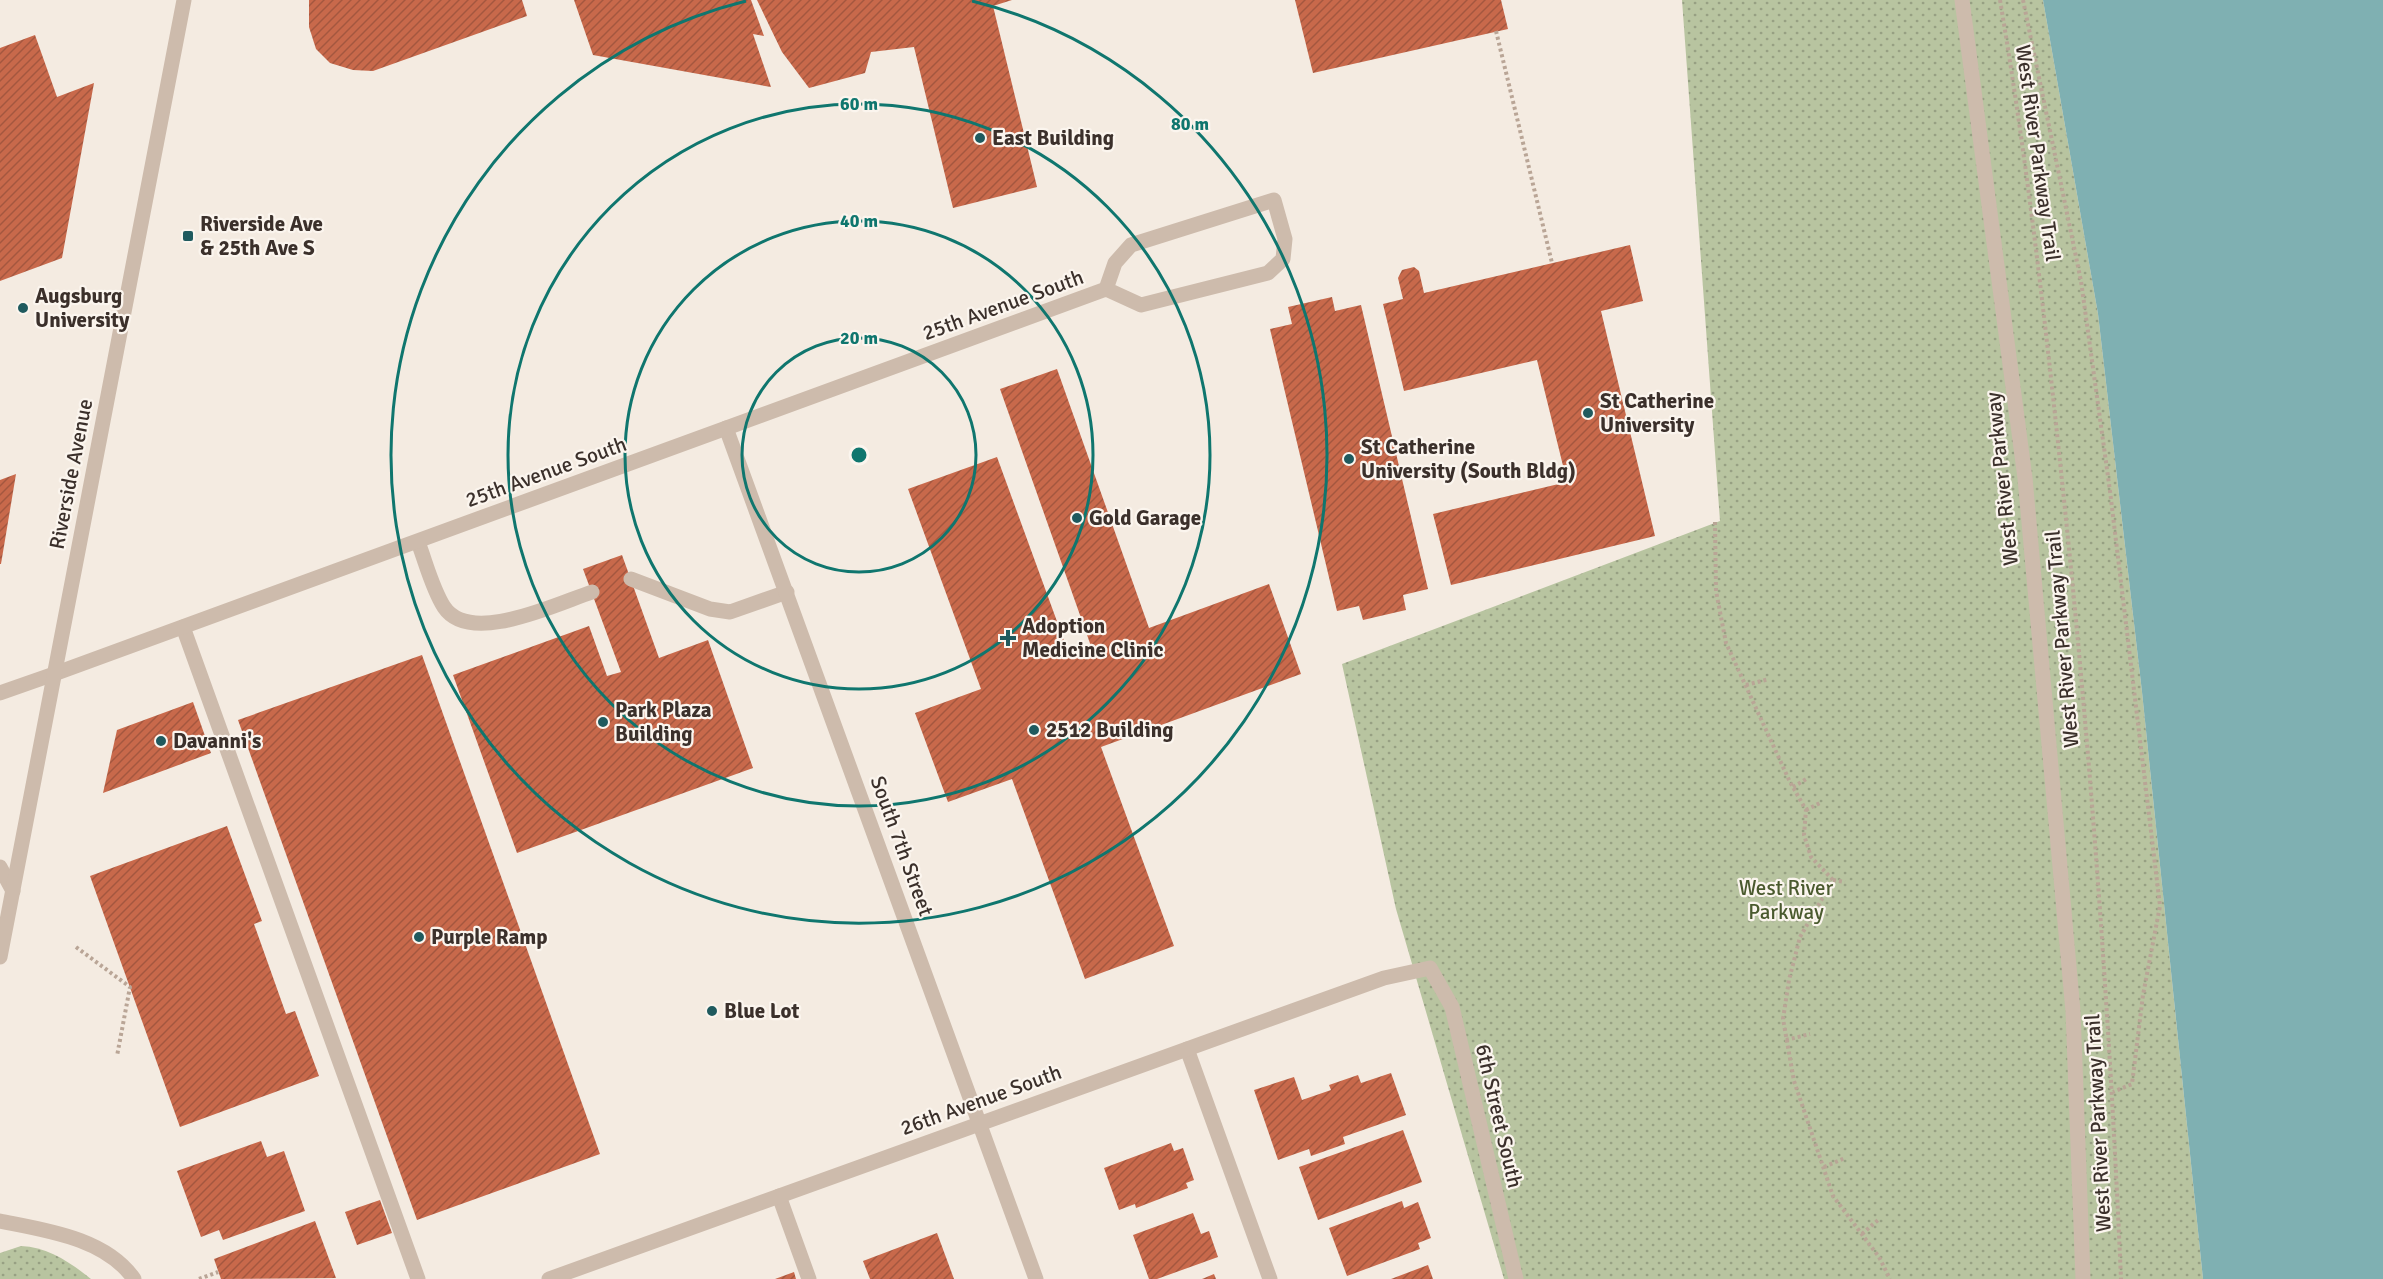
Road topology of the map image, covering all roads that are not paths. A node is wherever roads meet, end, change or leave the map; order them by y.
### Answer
1 (184, 0) edge
2 (1962, 0) edge
3 (1107, 289) junction
4 (726, 428) junction
5 (418, 542) junction
6 (631, 579) dead end
7 (592, 592) dead end
8 (787, 592) junction
9 (183, 627) junction
10 (54, 674) junction
11 (0, 693) edge
12 (0, 867) edge
13 (13, 891) junction
14 (0, 957) edge
15 (1430, 968) joint
16 (1187, 1049) junction
17 (981, 1122) junction
18 (779, 1196) junction
19 (0, 1221) edge
20 (134, 1279) edge
21 (418, 1279) edge
22 (549, 1279) edge
23 (809, 1279) edge
24 (1036, 1279) edge
25 (1270, 1279) edge
26 (1516, 1279) edge
27 (2083, 1279) edge

1 - 10 street, Riverside Avenue
2 - 27 street, West River Parkway
3 - 3 street, 25th Avenue South
3 - 4 street, 25th Avenue South
4 - 5 street, 25th Avenue South
4 - 8 street, South 7th Street
5 - 7 street
5 - 9 street, 25th Avenue South
6 - 8 street
8 - 17 street, South 7th Street
9 - 10 street, 25th Avenue South
9 - 21 street
10 - 11 street, 25th Avenue South
10 - 13 street, Riverside Avenue
12 - 13 street
13 - 14 street, Riverside Avenue
15 - 16 street, 26th Avenue South
15 - 26 street, 6th Street South
16 - 17 street, 26th Avenue South
16 - 25 street
17 - 18 street, 26th Avenue South
17 - 24 street, South 7th Street
18 - 22 street, 26th Avenue South
18 - 23 street
19 - 20 street

